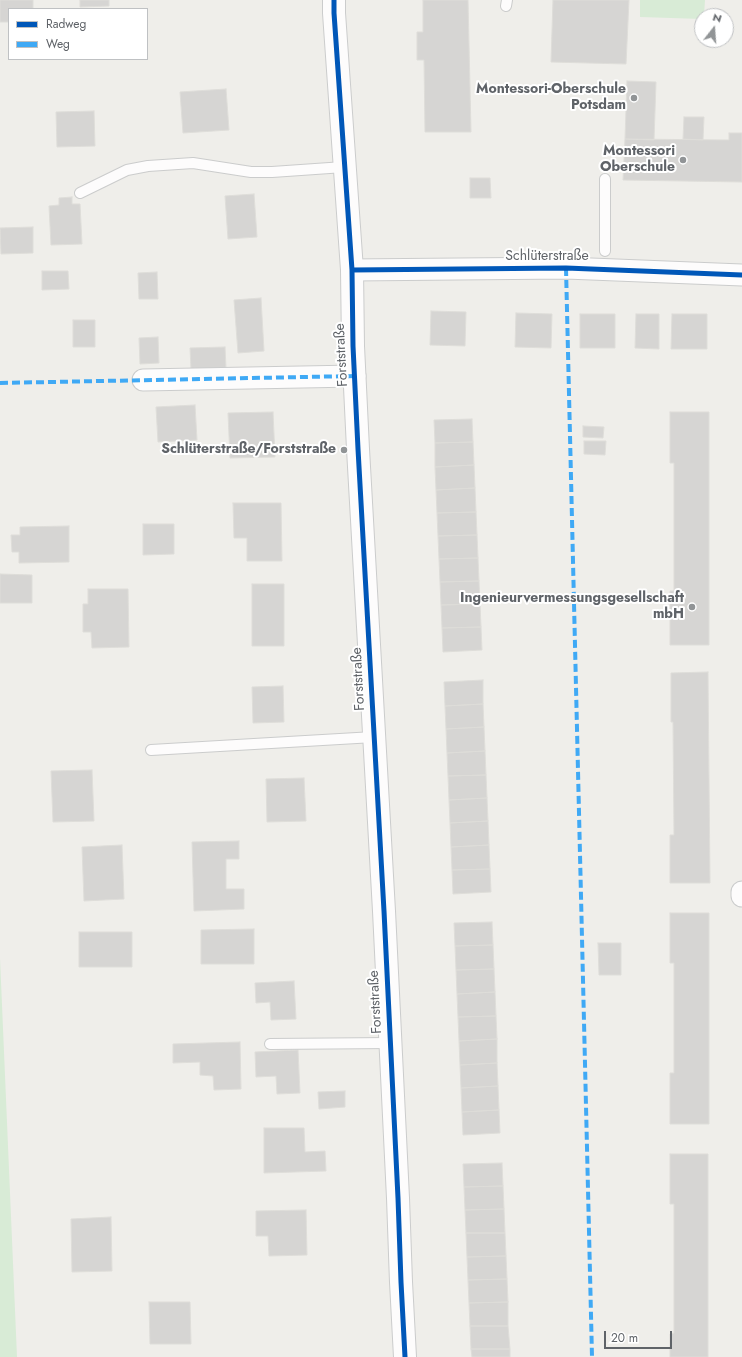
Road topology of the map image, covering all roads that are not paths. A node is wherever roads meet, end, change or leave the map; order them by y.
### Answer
1 (334, 0) edge
2 (344, 167) junction
3 (605, 179) dead end
4 (80, 193) dead end
5 (605, 251) dead end
6 (352, 270) junction
7 (742, 275) edge
8 (356, 376) junction
9 (143, 380) dead end
10 (374, 737) junction
11 (151, 750) dead end
12 (742, 892) edge
13 (742, 896) edge
14 (390, 1043) junction
15 (270, 1044) dead end
16 (405, 1357) edge

1 - 2 street, Forststraße
2 - 4 lane
2 - 6 street, Forststraße
3 - 5 lane
6 - 7 street, Schlüterstraße
6 - 8 street, Forststraße
8 - 9 street, Forststraße
8 - 10 street, Forststraße
10 - 11 lane
10 - 14 street, Forststraße
12 - 13 street
14 - 15 lane
14 - 16 street, Forststraße

